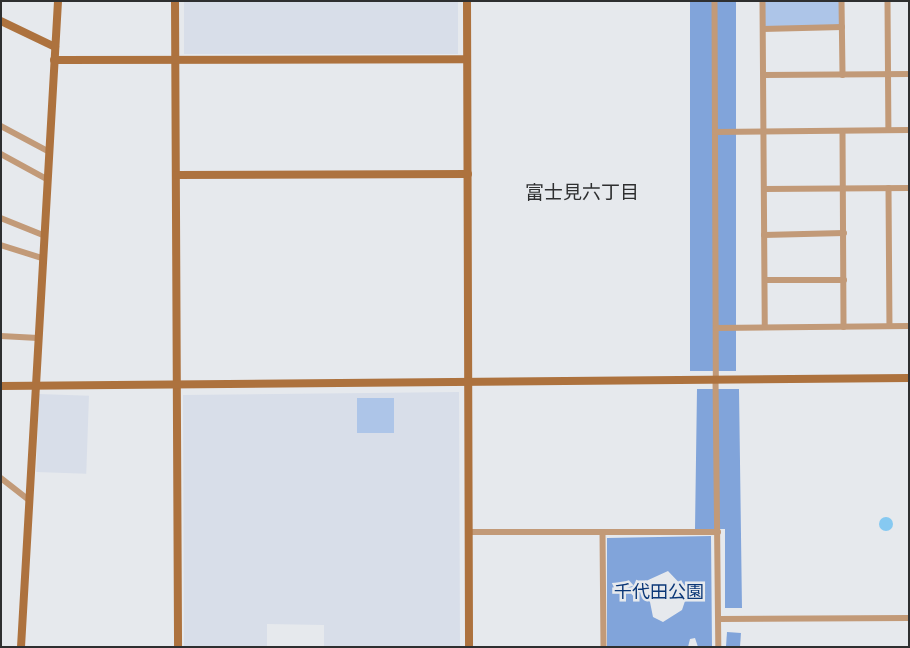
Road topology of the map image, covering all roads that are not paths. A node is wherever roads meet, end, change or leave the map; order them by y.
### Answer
1 (58, 1) edge
2 (175, 1) edge
3 (467, 1) edge
4 (715, 1) edge
5 (763, 1) edge
6 (842, 1) edge
7 (888, 1) edge
8 (1, 21) edge
9 (842, 27) junction
10 (763, 29) junction
11 (55, 47) junction
12 (54, 60) junction
13 (176, 60) junction
14 (467, 60) junction
15 (843, 74) junction
16 (889, 74) junction
17 (909, 74) edge
18 (764, 75) junction
19 (1, 126) edge
20 (890, 130) junction
21 (909, 130) edge
22 (764, 131) junction
23 (843, 131) junction
24 (716, 132) junction
25 (48, 151) junction
26 (1, 154) edge
27 (176, 174) junction
28 (468, 174) junction
29 (47, 178) junction
30 (844, 188) junction
31 (889, 188) junction
32 (909, 188) edge
33 (764, 189) junction
34 (1, 218) edge
35 (844, 234) junction
36 (43, 235) junction
37 (764, 235) junction
38 (1, 245) edge
39 (42, 258) junction
40 (765, 280) junction
41 (844, 280) junction
42 (890, 326) junction
43 (909, 326) edge
44 (765, 327) junction
45 (844, 327) junction
46 (716, 328) junction
47 (1, 336) edge
48 (38, 338) junction
49 (909, 378) edge
50 (716, 379) junction
51 (469, 382) junction
52 (176, 385) junction
53 (1, 386) edge
54 (35, 386) junction
55 (1, 478) edge
56 (28, 499) junction
57 (469, 532) junction
58 (603, 532) junction
59 (718, 532) junction
60 (909, 618) edge
61 (719, 619) junction
62 (21, 643) edge
63 (16, 647) edge
64 (178, 647) edge
65 (469, 647) edge
66 (604, 647) edge
67 (719, 647) edge

1 - 11 street
2 - 13 street
3 - 14 street
4 - 24 street
5 - 10 street
6 - 9 street
7 - 16 street
8 - 11 street
9 - 10 street
9 - 15 street
10 - 18 street
11 - 12 street
12 - 13 street
12 - 25 street
13 - 14 street
13 - 27 street
14 - 28 street
15 - 16 street
15 - 18 street
16 - 17 street
16 - 20 street
18 - 22 street
19 - 25 street
20 - 21 street
20 - 23 street
22 - 23 street
22 - 24 street
22 - 33 street
23 - 30 street
24 - 46 street
25 - 29 street
26 - 29 street
27 - 28 street
27 - 52 street
28 - 51 street
29 - 36 street
30 - 31 street
30 - 33 street
30 - 35 street
31 - 32 street
31 - 42 street
33 - 37 street
34 - 36 street
35 - 37 street
35 - 41 street
36 - 39 street
37 - 40 street
38 - 39 street
39 - 48 street
40 - 41 street
40 - 44 street
41 - 45 street
42 - 43 street
42 - 45 street
44 - 45 street
44 - 46 street
46 - 50 street
47 - 48 street
48 - 54 street
49 - 50 street
50 - 51 street
50 - 59 street
51 - 52 street
51 - 57 street
52 - 54 street
52 - 64 street
53 - 54 street
54 - 56 street
55 - 56 street
56 - 62 street
57 - 58 street
57 - 65 street
58 - 59 street
58 - 66 street
59 - 61 street
60 - 61 street
61 - 67 street
62 - 63 street

